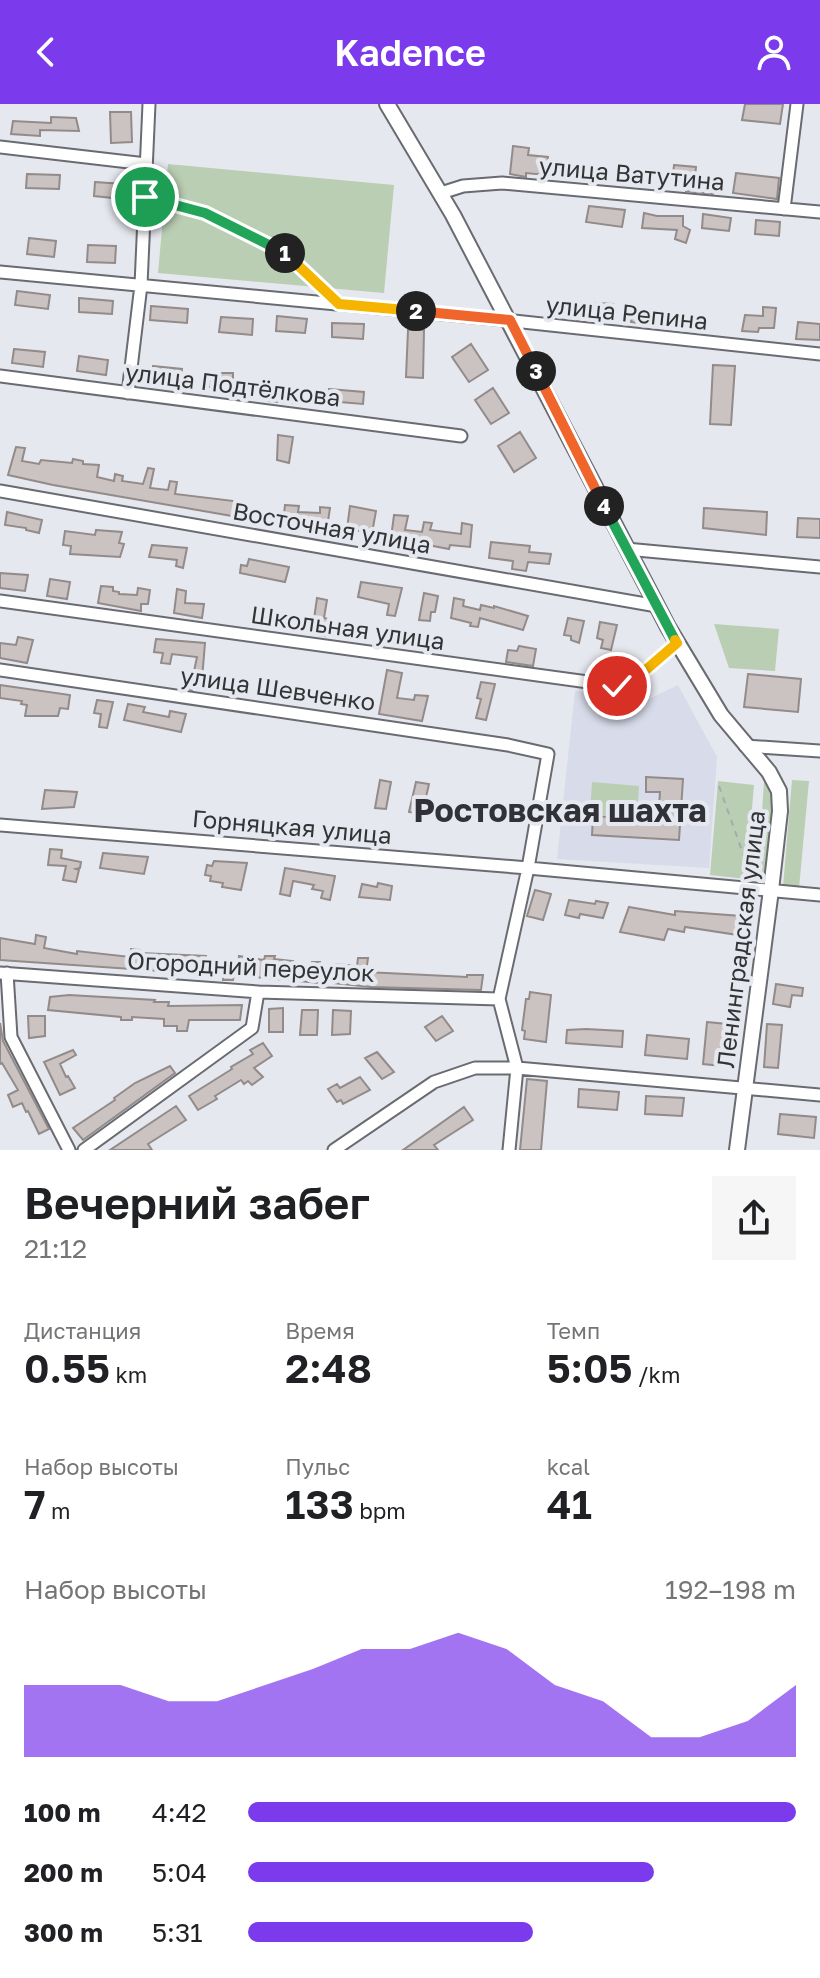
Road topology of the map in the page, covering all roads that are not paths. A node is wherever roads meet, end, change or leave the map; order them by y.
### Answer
1 (149, 104) edge
2 (387, 104) edge
3 (797, 104) edge
4 (0, 147) edge
5 (146, 164) junction
6 (441, 193) junction
7 (784, 209) junction
8 (820, 212) edge
9 (0, 272) edge
10 (141, 285) junction
11 (510, 320) junction
12 (820, 354) edge
13 (0, 376) edge
14 (128, 393) junction
15 (461, 436) dead end
16 (0, 491) edge
17 (626, 549) junction
18 (820, 567) edge
19 (0, 601) edge
20 (657, 606) junction
21 (677, 643) junction
22 (0, 670) edge
23 (745, 746) junction
24 (820, 751) edge
25 (0, 825) edge
26 (528, 868) junction
27 (771, 890) junction
28 (820, 895) edge
29 (4, 973) edge
30 (258, 992) junction
31 (499, 999) junction
32 (517, 1068) junction
33 (743, 1089) junction
34 (820, 1095) edge
35 (69, 1150) edge
36 (84, 1150) edge
37 (334, 1150) edge
38 (509, 1150) edge
39 (737, 1150) edge

1 - 5 street
2 - 6 street, Ленинградская улица
3 - 7 street
4 - 5 street
5 - 10 street
6 - 7 street, улица Ватутина
6 - 11 street, Ленинградская улица
7 - 8 street, улица Ватутина
9 - 10 street, улица Репина
10 - 11 street, улица Репина
10 - 14 street
11 - 12 street, улица Репина
11 - 17 street, Ленинградская улица
13 - 14 street, улица Подтёлкова
14 - 15 street, улица Подтёлкова
16 - 20 street, Восточная улица
17 - 18 street
17 - 20 street, Ленинградская улица
19 - 21 street, Школьная улица
20 - 21 street, Ленинградская улица
21 - 23 street, Ленинградская улица
22 - 26 street, улица Шевченко
23 - 24 street
23 - 27 street, Ленинградская улица
25 - 26 street, Горняцкая улица
26 - 27 street, Горняцкая улица
26 - 31 street
27 - 28 street, Горняцкая улица
27 - 33 street, Ленинградская улица
29 - 30 street, Огородний переулок
29 - 35 street
30 - 31 street, Огородний переулок
30 - 36 street
31 - 32 street
32 - 33 street
32 - 37 street
32 - 38 street
33 - 34 street
33 - 39 street, Ленинградская улица

